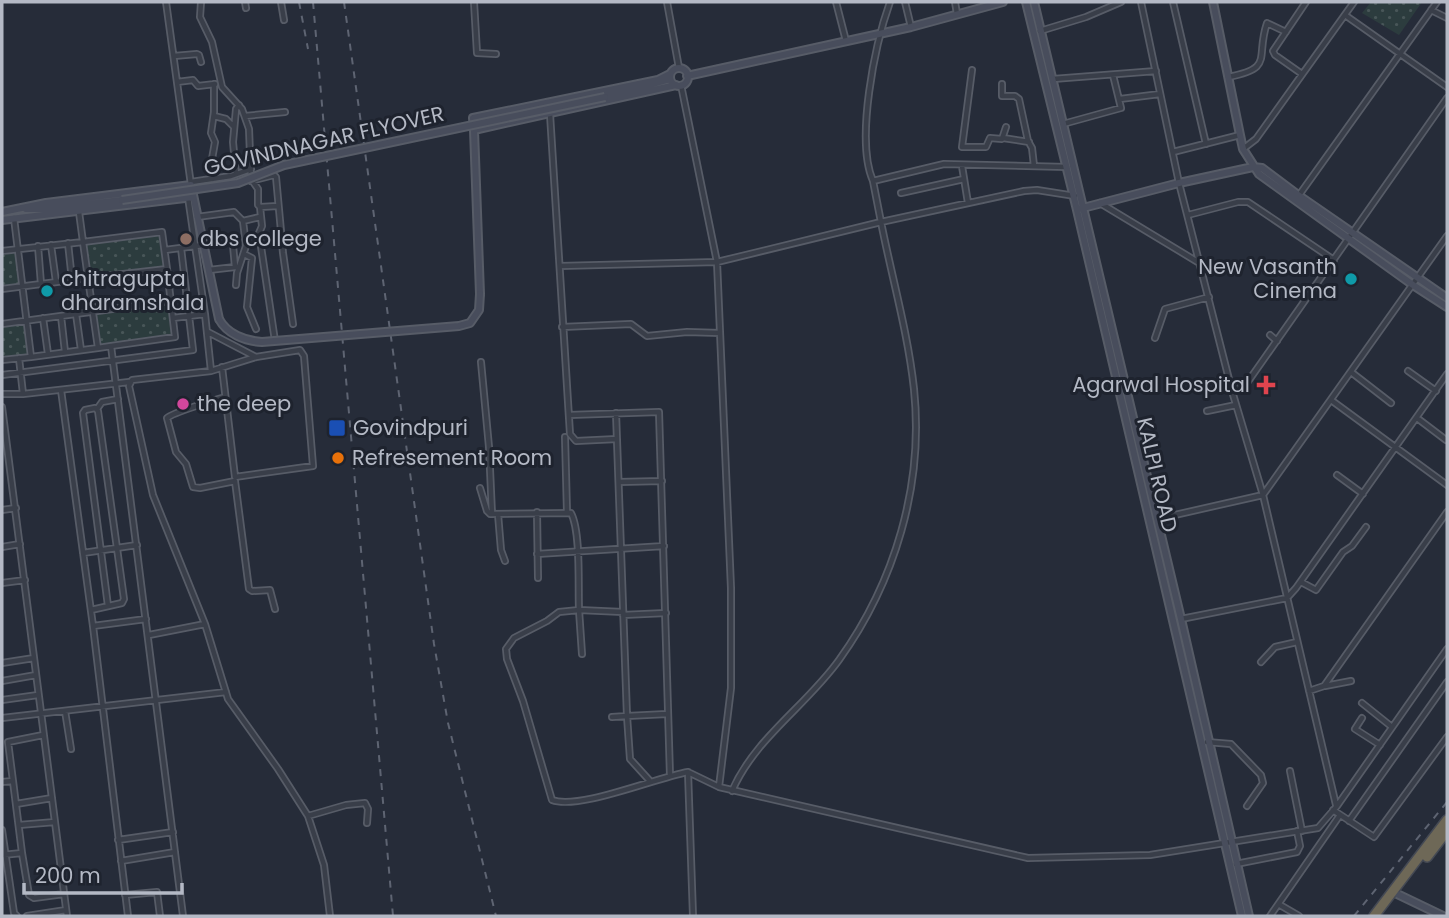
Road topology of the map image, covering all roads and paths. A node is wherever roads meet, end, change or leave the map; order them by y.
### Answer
1 (166, 2) edge
2 (201, 2) edge
3 (245, 2) edge
4 (281, 2) edge
5 (474, 2) edge
6 (667, 2) edge
7 (836, 2) edge
8 (890, 2) edge
9 (905, 2) edge
10 (955, 2) edge
11 (1003, 2) edge
12 (1042, 2) edge
13 (1121, 2) edge
14 (1141, 2) edge
15 (1173, 2) edge
16 (1213, 2) edge
17 (1306, 2) edge
18 (1352, 2) edge
19 (1437, 2) edge
20 (1035, 4) edge
21 (1026, 5) edge
22 (246, 8) dead end
23 (1431, 10) junction
24 (957, 14) junction
25 (1345, 15) junction
26 (1447, 18) edge
27 (284, 20) dead end
28 (911, 27) junction
29 (1038, 31) junction
30 (1286, 32) junction
31 (880, 34) junction
32 (846, 41) junction
33 (1400, 53) junction
34 (496, 54) dead end
35 (174, 56) junction
36 (201, 62) dead end
37 (679, 68) junction
38 (972, 70) dead end
39 (1156, 71) junction
40 (1302, 74) junction
41 (1113, 75) junction
42 (687, 76) junction
43 (1228, 77) junction
44 (1053, 79) junction
45 (674, 81) junction
46 (177, 82) junction
47 (221, 83) junction
48 (1002, 83) dead end
49 (214, 84) junction
50 (1447, 87) edge
51 (1160, 94) junction
52 (1447, 98) edge
53 (1120, 99) junction
54 (239, 105) junction
55 (285, 112) dead end
56 (550, 114) junction
57 (214, 116) junction
58 (244, 116) junction
59 (1063, 124) junction
60 (234, 127) junction
61 (1006, 127) dead end
62 (474, 130) junction
63 (1240, 135) junction
64 (1003, 138) junction
65 (1029, 142) junction
66 (1206, 144) junction
67 (1243, 149) junction
68 (1173, 152) junction
69 (962, 166) junction
70 (1034, 166) junction
71 (1067, 167) junction
72 (1254, 167) junction
73 (251, 169) junction
74 (236, 174) junction
75 (213, 179) junction
76 (964, 179) junction
77 (251, 181) junction
78 (873, 181) junction
79 (191, 183) junction
80 (1179, 183) junction
81 (901, 192) dead end
82 (1077, 195) junction
83 (191, 197) junction
84 (1296, 198) junction
85 (1100, 202) junction
86 (968, 204) junction
87 (278, 205) junction
88 (260, 207) junction
89 (24, 209) junction
90 (1080, 209) junction
91 (2, 212) edge
92 (44, 212) junction
93 (79, 212) junction
94 (1188, 215) junction
95 (197, 217) junction
96 (260, 217) junction
97 (14, 218) junction
98 (2, 220) edge
99 (243, 221) junction
100 (881, 222) junction
101 (1351, 236) junction
102 (1447, 236) edge
103 (83, 242) junction
104 (68, 243) junction
105 (51, 245) junction
106 (233, 245) dead end
107 (37, 246) junction
108 (200, 246) junction
109 (181, 248) junction
110 (18, 249) junction
111 (165, 250) junction
112 (2, 251) edge
113 (244, 254) junction
114 (1334, 260) junction
115 (717, 262) junction
116 (1201, 264) junction
117 (560, 266) junction
118 (167, 269) junction
119 (208, 271) junction
120 (88, 278) junction
121 (1417, 278) junction
122 (72, 280) junction
123 (56, 282) junction
124 (41, 284) junction
125 (236, 285) dead end
126 (1413, 285) junction
127 (23, 286) junction
128 (2, 289) edge
129 (1209, 297) junction
130 (1447, 298) edge
131 (171, 301) junction
132 (1447, 307) edge
133 (92, 311) junction
134 (76, 314) junction
135 (205, 314) junction
136 (61, 316) junction
137 (189, 316) junction
138 (43, 318) junction
139 (173, 318) junction
140 (27, 321) junction
141 (2, 324) edge
142 (293, 324) dead end
143 (562, 327) junction
144 (256, 329) dead end
145 (207, 332) junction
146 (720, 333) junction
147 (1270, 335) dead end
148 (1155, 338) dead end
149 (275, 341) junction
150 (1277, 341) junction
151 (111, 346) junction
152 (97, 348) junction
153 (81, 350) junction
154 (65, 352) junction
155 (48, 354) junction
156 (31, 357) junction
157 (256, 357) junction
158 (19, 358) junction
159 (2, 360) edge
160 (113, 362) junction
161 (481, 362) dead end
162 (222, 367) junction
163 (211, 371) junction
164 (1408, 371) dead end
165 (1351, 372) junction
166 (20, 373) junction
167 (1447, 374) edge
168 (2, 375) edge
169 (129, 382) junction
170 (116, 383) junction
171 (61, 390) junction
172 (1232, 391) junction
173 (1436, 391) junction
174 (2, 394) edge
175 (23, 394) junction
176 (225, 397) junction
177 (118, 399) junction
178 (1331, 400) junction
179 (1391, 403) dead end
180 (1236, 405) junction
181 (2, 409) edge
182 (97, 409) junction
183 (1207, 411) dead end
184 (616, 413) junction
185 (569, 415) junction
186 (1418, 418) junction
187 (4, 431) edge
188 (565, 437) dead end
189 (617, 439) junction
190 (1446, 440) edge
191 (1396, 447) junction
192 (1338, 475) dead end
193 (235, 479) junction
194 (662, 481) junction
195 (619, 482) junction
196 (1447, 485) edge
197 (480, 488) dead end
198 (1363, 494) junction
199 (1263, 495) junction
200 (16, 508) junction
201 (2, 510) edge
202 (566, 512) junction
203 (1447, 512) edge
204 (537, 513) junction
205 (495, 514) junction
206 (1157, 519) junction
207 (1366, 527) dead end
208 (20, 544) junction
209 (137, 545) junction
210 (664, 546) junction
211 (2, 547) edge
212 (118, 548) junction
213 (621, 548) junction
214 (100, 550) junction
215 (577, 550) junction
216 (83, 553) junction
217 (537, 554) junction
218 (505, 562) dead end
219 (538, 578) dead end
220 (25, 580) junction
221 (1301, 582) junction
222 (2, 583) edge
223 (1287, 598) junction
224 (108, 607) junction
225 (275, 609) dead end
226 (91, 610) junction
227 (579, 610) junction
228 (623, 613) junction
229 (666, 613) junction
230 (146, 619) junction
231 (1181, 619) junction
232 (205, 624) junction
233 (93, 626) junction
234 (149, 635) junction
235 (1297, 642) junction
236 (1447, 649) edge
237 (582, 654) dead end
238 (34, 658) junction
239 (1261, 662) dead end
240 (2, 663) edge
241 (36, 675) junction
242 (2, 681) edge
243 (1351, 681) dead end
244 (1447, 682) edge
245 (1324, 686) junction
246 (1309, 691) junction
247 (226, 692) junction
248 (38, 695) junction
249 (156, 699) junction
250 (2, 701) edge
251 (1362, 703) dead end
252 (102, 706) junction
253 (65, 711) junction
254 (41, 714) junction
255 (667, 714) junction
256 (627, 716) junction
257 (612, 717) dead end
258 (2, 718) edge
259 (1362, 718) dead end
260 (1392, 727) junction
261 (43, 735) junction
262 (1447, 737) edge
263 (1205, 742) junction
264 (1380, 745) junction
265 (71, 749) dead end
266 (1290, 771) dead end
267 (688, 772) junction
268 (670, 776) junction
269 (13, 781) junction
270 (650, 781) junction
271 (2, 782) edge
272 (719, 788) junction
273 (732, 791) junction
274 (52, 799) junction
275 (16, 804) junction
276 (1247, 806) dead end
277 (1335, 808) junction
278 (1340, 815) junction
279 (308, 816) junction
280 (1447, 820) edge
281 (1349, 821) junction
282 (55, 822) junction
283 (368, 822) dead end
284 (19, 825) junction
285 (2, 830) edge
286 (1299, 831) junction
287 (1447, 831) edge
288 (173, 832) junction
289 (118, 840) junction
290 (1227, 843) junction
291 (176, 852) junction
292 (22, 853) junction
293 (4, 855) edge
294 (121, 861) junction
295 (1237, 864) junction
296 (1395, 893) junction
297 (64, 894) junction
298 (125, 895) junction
299 (1280, 905) junction
300 (66, 913) edge
301 (1431, 914) edge
302 (17, 916) edge
303 (27, 916) edge
304 (128, 916) edge
305 (160, 916) edge
306 (183, 916) edge
307 (330, 916) edge
308 (693, 916) edge
309 (1242, 916) edge
310 (1249, 916) edge
311 (1270, 916) edge
312 (1299, 916) edge
313 (1374, 916) edge
314 (1381, 916) edge
315 (1443, 916) edge

1 - 35 street
2 - 47 street
3 - 22 street
4 - 27 street
5 - 34 street
6 - 37 street
7 - 32 street
8 - 31 street
9 - 28 street
10 - 24 street
11 - 24 main road
12 - 20 main road
13 - 29 street
14 - 39 street
15 - 66 street
16 - 43 main road
17 - 30 street
18 - 25 street
19 - 23 street
20 - 21 main road
20 - 29 main road, KALPI ROAD
21 - 29 main road, KALPI ROAD
23 - 26 street
23 - 33 street
24 - 28 main road
25 - 33 street
25 - 40 street
28 - 31 main road
29 - 44 main road, KALPI ROAD
29 - 71 main road, KALPI ROAD
30 - 40 street
30 - 43 street
31 - 32 main road
31 - 78 street
32 - 42 main road
33 - 50 street
33 - 84 street
35 - 36 street
35 - 46 street
37 - 42 main road
37 - 45 main road
38 - 64 street
39 - 41 street
39 - 51 street
40 - 67 street
41 - 44 street
41 - 53 street
42 - 45 main road
43 - 63 main road
44 - 59 main road, KALPI ROAD
45 - 56 main road
45 - 62 main road
45 - 92 main road, GOVINDNAGAR FLYOVER, bridge
45 - 115 street
46 - 49 street
46 - 79 street
47 - 49 street
47 - 54 street
48 - 65 street
49 - 57 street
51 - 53 street
51 - 68 street
52 - 101 street
53 - 59 street
54 - 58 street
54 - 60 street
55 - 58 street
56 - 62 main road
56 - 117 street
57 - 60 street
57 - 75 street
58 - 73 street
59 - 82 main road, KALPI ROAD
60 - 74 street
61 - 64 street
62 - 149 main road, GOVINDNAGAR FLYOVER, bridge
63 - 66 street
63 - 67 main road
64 - 65 street
65 - 70 street
66 - 68 street
67 - 72 main road
68 - 80 street
69 - 70 street
69 - 76 street
69 - 78 street
70 - 71 street
71 - 82 main road, KALPI ROAD
72 - 80 main road
72 - 84 main road
73 - 74 street
73 - 77 street
74 - 75 street
75 - 79 street
76 - 81 street
76 - 86 street
77 - 87 street
77 - 88 street
78 - 100 street
79 - 83 main road, GOVINDNAGAR FLYOVER
79 - 89 main road
80 - 85 main road
80 - 94 street
82 - 86 street
82 - 90 main road, KALPI ROAD
83 - 93 main road
83 - 95 main road, GOVINDNAGAR FLYOVER
83 - 108 street
84 - 101 main road
85 - 90 main road
85 - 116 street
86 - 100 street
87 - 88 street
87 - 142 street
88 - 96 street
89 - 91 main road
89 - 92 main road, GOVINDNAGAR FLYOVER
90 - 206 main road, KALPI ROAD
90 - 263 main road, KALPI ROAD
92 - 93 main road
92 - 97 main road
93 - 103 street
94 - 114 street
94 - 116 street
95 - 99 street
95 - 108 main road, GOVINDNAGAR FLYOVER
96 - 99 street
96 - 149 street
97 - 98 main road
97 - 110 street
99 - 113 street
100 - 115 street
100 - 273 street
101 - 114 street
101 - 121 main road
101 - 126 main road
102 - 121 street
103 - 104 street
103 - 111 street
103 - 120 street
104 - 105 street
104 - 122 street
105 - 107 street
105 - 123 street
106 - 119 street
107 - 110 street
107 - 124 street
108 - 109 street
108 - 119 main road, GOVINDNAGAR FLYOVER
108 - 135 street
109 - 111 street
109 - 137 street
110 - 112 street
110 - 127 street
111 - 118 street
113 - 125 street
113 - 144 street
114 - 150 street
115 - 117 street
115 - 146 street
116 - 129 street
117 - 143 street
118 - 120 street
118 - 131 street
119 - 149 main road, GOVINDNAGAR FLYOVER, bridge
120 - 122 street
120 - 133 street
121 - 126 street
121 - 130 main road
122 - 123 street
123 - 124 street
124 - 127 street
126 - 132 main road
126 - 165 street
127 - 128 street
127 - 140 street
129 - 148 street
129 - 172 street
131 - 133 street
131 - 139 street
133 - 134 street
133 - 152 street
134 - 136 street
134 - 153 street
135 - 137 street
135 - 145 street
136 - 138 street
136 - 154 street
137 - 139 street
137 - 160 street
138 - 140 street
138 - 155 street
139 - 151 street
140 - 141 street
140 - 156 street
143 - 146 street
143 - 185 street
145 - 157 street
145 - 163 street
146 - 272 street
147 - 150 street
150 - 172 street
151 - 152 street
151 - 160 street
152 - 153 street
153 - 154 street
154 - 155 street
155 - 156 street
156 - 158 street
157 - 162 street
157 - 193 street
158 - 159 street
158 - 166 street
160 - 166 street
160 - 170 street
161 - 205 street
162 - 163 street
162 - 176 street
163 - 169 street
164 - 173 street
165 - 178 street
165 - 179 street
166 - 168 street
166 - 175 street
167 - 173 street
169 - 170 street
169 - 232 street
170 - 171 street
170 - 177 street
171 - 175 street
171 - 216 street
172 - 180 street
173 - 186 street
174 - 175 street
176 - 193 street
176 - 193 street
177 - 182 street
177 - 209 street
178 - 191 street
178 - 199 street
180 - 183 street
180 - 199 street
181 - 187 street
182 - 212 street
182 - 214 street
184 - 185 street
184 - 189 street
184 - 194 street
185 - 189 street
186 - 190 street
186 - 191 street
187 - 200 street
188 - 202 street
189 - 195 street
191 - 196 street
191 - 198 street
192 - 198 street
193 - 225 street
194 - 195 street
194 - 210 street
195 - 213 street
197 - 205 street
198 - 221 street
199 - 206 street
199 - 223 street
200 - 201 street
200 - 208 street
202 - 204 street
202 - 215 street
203 - 245 street
204 - 205 street
204 - 217 street
205 - 218 street
206 - 231 main road, KALPI ROAD
207 - 221 street
208 - 211 street
208 - 220 street
209 - 212 street
209 - 230 street
210 - 213 street
210 - 229 street
212 - 214 street
212 - 224 street
213 - 215 street
213 - 228 street
214 - 216 street
214 - 224 street
215 - 217 street
215 - 227 street
216 - 226 street
217 - 219 street
220 - 222 street
220 - 238 street
221 - 223 street
223 - 231 street
223 - 235 street
224 - 226 street
226 - 233 street
227 - 228 street
227 - 237 street
227 - 270 street
228 - 229 street
228 - 256 street
229 - 255 street
230 - 233 street
230 - 234 street
231 - 263 main road, KALPI ROAD
232 - 234 street
232 - 247 street
233 - 252 street
234 - 249 street
235 - 239 street
235 - 246 street
236 - 260 street
238 - 240 street
238 - 241 street
241 - 242 street
241 - 248 street
243 - 245 street
244 - 281 street
245 - 246 street
246 - 277 street
247 - 249 street
247 - 279 street
248 - 250 street
248 - 254 street
249 - 252 street
249 - 288 street
251 - 260 street
252 - 253 street
252 - 289 street
253 - 254 street
253 - 265 street
254 - 258 street
254 - 261 street
255 - 256 street
255 - 268 street
256 - 257 street
256 - 270 street
259 - 264 street
260 - 264 street
261 - 269 street
261 - 274 street
262 - 281 street
263 - 276 street
263 - 290 main road, KALPI ROAD
264 - 277 street
266 - 286 street
267 - 268 street
267 - 272 street
267 - 308 street
268 - 270 street
269 - 271 street
269 - 275 street
272 - 273 street
273 - 290 street
274 - 275 street
274 - 282 street
275 - 284 street
277 - 278 street
277 - 286 street
278 - 281 street
278 - 299 street
279 - 283 street
279 - 307 street
280 - 296 highway
282 - 284 street
282 - 297 street
284 - 292 street
285 - 293 street
286 - 290 street
286 - 295 street
287 - 296 highway
288 - 289 street
288 - 291 street
289 - 294 street
290 - 295 main road, KALPI ROAD
290 - 309 main road, KALPI ROAD
291 - 294 street
291 - 306 street
292 - 293 street
292 - 297 street
293 - 302 street
294 - 298 street
295 - 310 main road, KALPI ROAD
296 - 301 main road
296 - 313 highway
296 - 314 highway
297 - 300 street
298 - 304 street
298 - 305 street
299 - 311 street
299 - 312 street
300 - 303 street
301 - 315 main road

